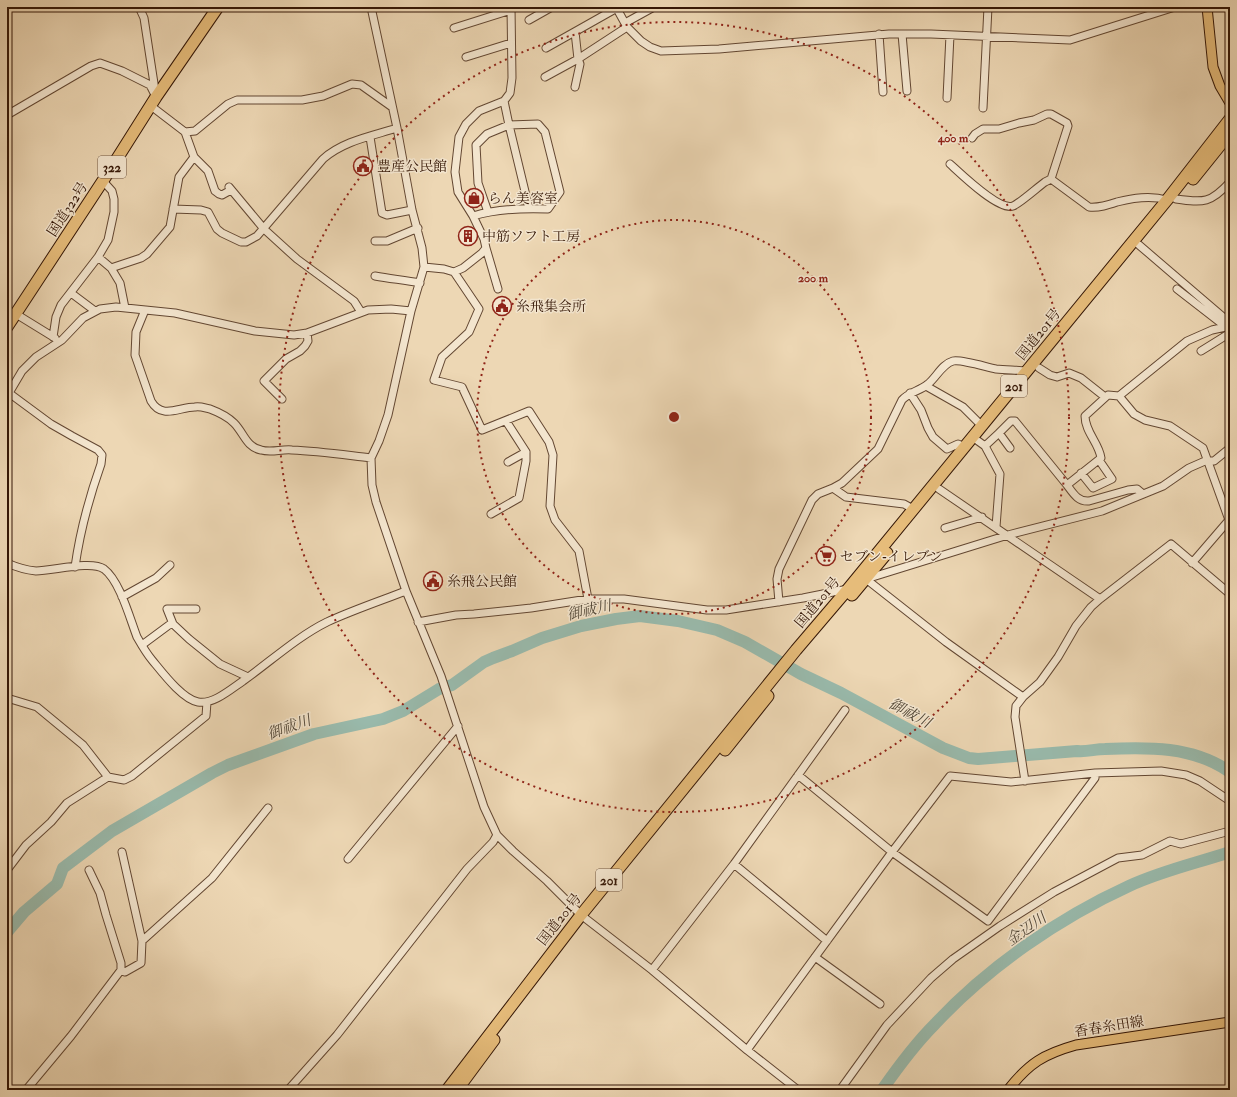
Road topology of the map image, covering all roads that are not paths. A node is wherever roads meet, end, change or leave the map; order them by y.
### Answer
1 (218, 7) edge
2 (371, 7) edge
3 (552, 7) edge
4 (654, 7) edge
5 (988, 7) edge
6 (1175, 7) edge
7 (1207, 7) edge
8 (140, 8) edge
9 (617, 8) edge
10 (511, 9) edge
11 (529, 20) dead end
12 (626, 25) junction
13 (454, 28) dead end
14 (575, 32) junction
15 (879, 34) junction
16 (902, 34) junction
17 (950, 35) junction
18 (987, 36) junction
19 (511, 43) junction
20 (546, 48) dead end
21 (466, 57) dead end
22 (578, 59) junction
23 (545, 77) dead end
24 (575, 87) dead end
25 (907, 90) dead end
26 (883, 92) dead end
27 (947, 98) dead end
28 (153, 101) junction
29 (504, 102) junction
30 (1230, 103) edge
31 (392, 107) junction
32 (983, 108) dead end
33 (7, 115) edge
34 (1230, 119) edge
35 (508, 125) junction
36 (397, 128) junction
37 (185, 132) junction
38 (1230, 133) edge
39 (370, 137) junction
40 (972, 138) dead end
41 (194, 157) junction
42 (950, 164) dead end
43 (1050, 179) junction
44 (103, 181) junction
45 (1230, 182) edge
46 (1172, 200) junction
47 (529, 208) junction
48 (172, 209) junction
49 (412, 210) junction
50 (488, 212) junction
51 (473, 216) junction
52 (418, 228) junction
53 (264, 229) junction
54 (375, 241) dead end
55 (1139, 245) junction
56 (486, 248) junction
57 (98, 257) junction
58 (424, 267) junction
59 (111, 268) junction
60 (454, 272) junction
61 (375, 276) dead end
62 (420, 283) junction
63 (498, 289) dead end
64 (1177, 289) dead end
65 (71, 293) junction
66 (125, 308) junction
67 (145, 310) junction
68 (412, 310) junction
69 (95, 311) junction
70 (361, 312) junction
71 (16, 314) junction
72 (7, 327) edge
73 (1229, 327) edge
74 (307, 332) junction
75 (53, 337) junction
76 (60, 341) junction
77 (1201, 351) dead end
78 (1039, 368) junction
79 (1027, 371) junction
80 (926, 386) junction
81 (8, 393) edge
82 (910, 393) junction
83 (1119, 396) junction
84 (1105, 397) junction
85 (282, 399) dead end
86 (506, 421) junction
87 (982, 426) junction
88 (999, 433) junction
89 (982, 443) junction
90 (964, 447) junction
91 (1010, 448) dead end
92 (1230, 448) edge
93 (526, 452) junction
94 (371, 458) junction
95 (1099, 460) junction
96 (1208, 461) junction
97 (508, 462) dead end
98 (1081, 473) junction
99 (1067, 485) junction
100 (833, 488) junction
101 (939, 488) junction
102 (1143, 494) junction
103 (913, 509) junction
104 (491, 514) dead end
105 (982, 518) junction
106 (996, 527) junction
107 (945, 528) dead end
108 (1008, 535) junction
109 (1192, 562) junction
110 (7, 563) edge
111 (170, 565) dead end
112 (75, 567) junction
113 (866, 579) junction
114 (848, 588) junction
115 (406, 590) junction
116 (1230, 594) edge
117 (122, 597) junction
118 (588, 599) junction
119 (1100, 599) junction
120 (779, 602) junction
121 (196, 609) dead end
122 (418, 622) junction
123 (173, 624) junction
124 (142, 645) junction
125 (798, 652) junction
126 (248, 677) junction
127 (1023, 697) junction
128 (7, 698) edge
129 (207, 702) junction
130 (845, 710) dead end
131 (458, 726) junction
132 (1095, 773) junction
133 (798, 775) junction
134 (108, 777) junction
135 (1024, 781) junction
136 (1230, 801) edge
137 (268, 808) dead end
138 (1230, 831) edge
139 (497, 835) junction
140 (122, 852) dead end
141 (892, 852) junction
142 (348, 859) dead end
143 (734, 864) junction
144 (7, 870) edge
145 (89, 870) dead end
146 (584, 917) junction
147 (827, 940) junction
148 (142, 941) junction
149 (815, 957) junction
150 (121, 970) junction
151 (652, 970) junction
152 (880, 1004) dead end
153 (1230, 1022) edge
154 (747, 1050) junction
155 (460, 1089) edge
156 (26, 1090) edge
157 (288, 1090) edge
158 (447, 1090) edge
159 (798, 1090) edge
160 (840, 1090) edge
161 (1008, 1090) edge

1 - 28 highway, 国道322号 / 322
2 - 31 street
3 - 11 street
4 - 12 street
5 - 18 street
6 - 18 street
7 - 30 main road
8 - 28 street
9 - 12 street
9 - 14 street
10 - 13 street
10 - 19 street
12 - 15 street
12 - 22 street
14 - 20 street
14 - 22 street
15 - 16 street
15 - 26 street
16 - 17 street
16 - 25 street
17 - 18 street
17 - 27 street
18 - 32 street
19 - 21 street
19 - 29 street
22 - 23 street
22 - 24 street
28 - 33 street
28 - 37 street
28 - 44 highway, 国道322号 / 322
29 - 35 street
29 - 51 street
31 - 36 street
31 - 37 street
34 - 46 highway, 国道201号 / 201
35 - 47 street
35 - 47 street
35 - 50 street
36 - 39 street
36 - 49 street
37 - 41 street
38 - 46 highway, 国道201号 / 201
39 - 49 street
39 - 53 street
40 - 43 street
41 - 48 street
41 - 53 street
42 - 43 street
43 - 46 street
44 - 57 street
44 - 71 highway, 国道322号 / 322
45 - 46 street
46 - 55 highway, 国道201号 / 201
46 - 79 highway, 国道201号 / 201
47 - 50 street
48 - 53 street
48 - 59 street
49 - 52 street
50 - 51 street
51 - 56 street
52 - 54 street
52 - 58 street
53 - 70 street
55 - 73 street
55 - 78 highway, 国道201号 / 201
56 - 60 street
56 - 63 street
57 - 59 street
57 - 65 street
58 - 60 street
58 - 62 street
59 - 66 street
60 - 86 street
61 - 62 street
62 - 68 street
64 - 73 street
65 - 69 street
65 - 75 street
66 - 67 street
66 - 69 street
67 - 74 street
67 - 94 street
68 - 70 street
68 - 94 street
69 - 76 street
70 - 74 street
71 - 72 highway, 国道322号 / 322
71 - 75 street
73 - 77 street
73 - 83 street
74 - 85 street
75 - 76 street
76 - 81 street
78 - 84 street
78 - 89 highway, 国道201号 / 201
79 - 80 street
79 - 87 highway, 国道201号 / 201
80 - 82 street
80 - 87 street
81 - 112 street
82 - 90 street
82 - 100 street
83 - 84 street
83 - 96 street
84 - 95 street
86 - 93 street
86 - 118 street
87 - 90 highway, 国道201号 / 201
88 - 89 street
88 - 91 street
88 - 99 street
89 - 101 highway, 国道201号 / 201
89 - 106 street
90 - 103 highway, 国道201号 / 201
92 - 96 street
93 - 97 street
93 - 104 street
94 - 115 street
95 - 98 street
95 - 98 street
96 - 102 street
96 - 109 street
98 - 99 street
99 - 102 street
100 - 103 street
100 - 120 street
101 - 105 street
101 - 113 highway, 国道201号 / 201
102 - 108 street
103 - 114 highway, 国道201号 / 201
105 - 106 street
105 - 107 street
106 - 108 street
108 - 113 street
108 - 119 street
109 - 116 street
109 - 119 street
110 - 112 street
111 - 117 street
112 - 117 street
113 - 125 highway, 国道201号 / 201
113 - 127 street
114 - 120 street
114 - 125 highway, 国道201号 / 201
115 - 122 street
115 - 126 street
117 - 124 street
118 - 120 street
118 - 122 street
119 - 127 street
121 - 123 street
122 - 131 street
123 - 124 street
123 - 126 street
124 - 129 street
125 - 146 highway, 国道201号 / 201
126 - 129 street
127 - 135 street
128 - 134 street
129 - 134 street
130 - 133 street
131 - 139 street
131 - 142 street
132 - 135 street
132 - 136 street
132 - 141 street
133 - 141 street
133 - 143 street
134 - 144 street
135 - 141 street
137 - 148 street
138 - 160 street
139 - 146 street
139 - 157 street
140 - 148 street
141 - 147 street
143 - 147 street
143 - 151 street
145 - 150 street
146 - 151 street
146 - 155 highway, 国道201号 / 201
146 - 158 highway, 国道201号 / 201
147 - 149 street
148 - 150 street
149 - 152 street
149 - 154 street
150 - 156 street
151 - 154 street
153 - 161 main road, 香春糸田線
154 - 159 street

